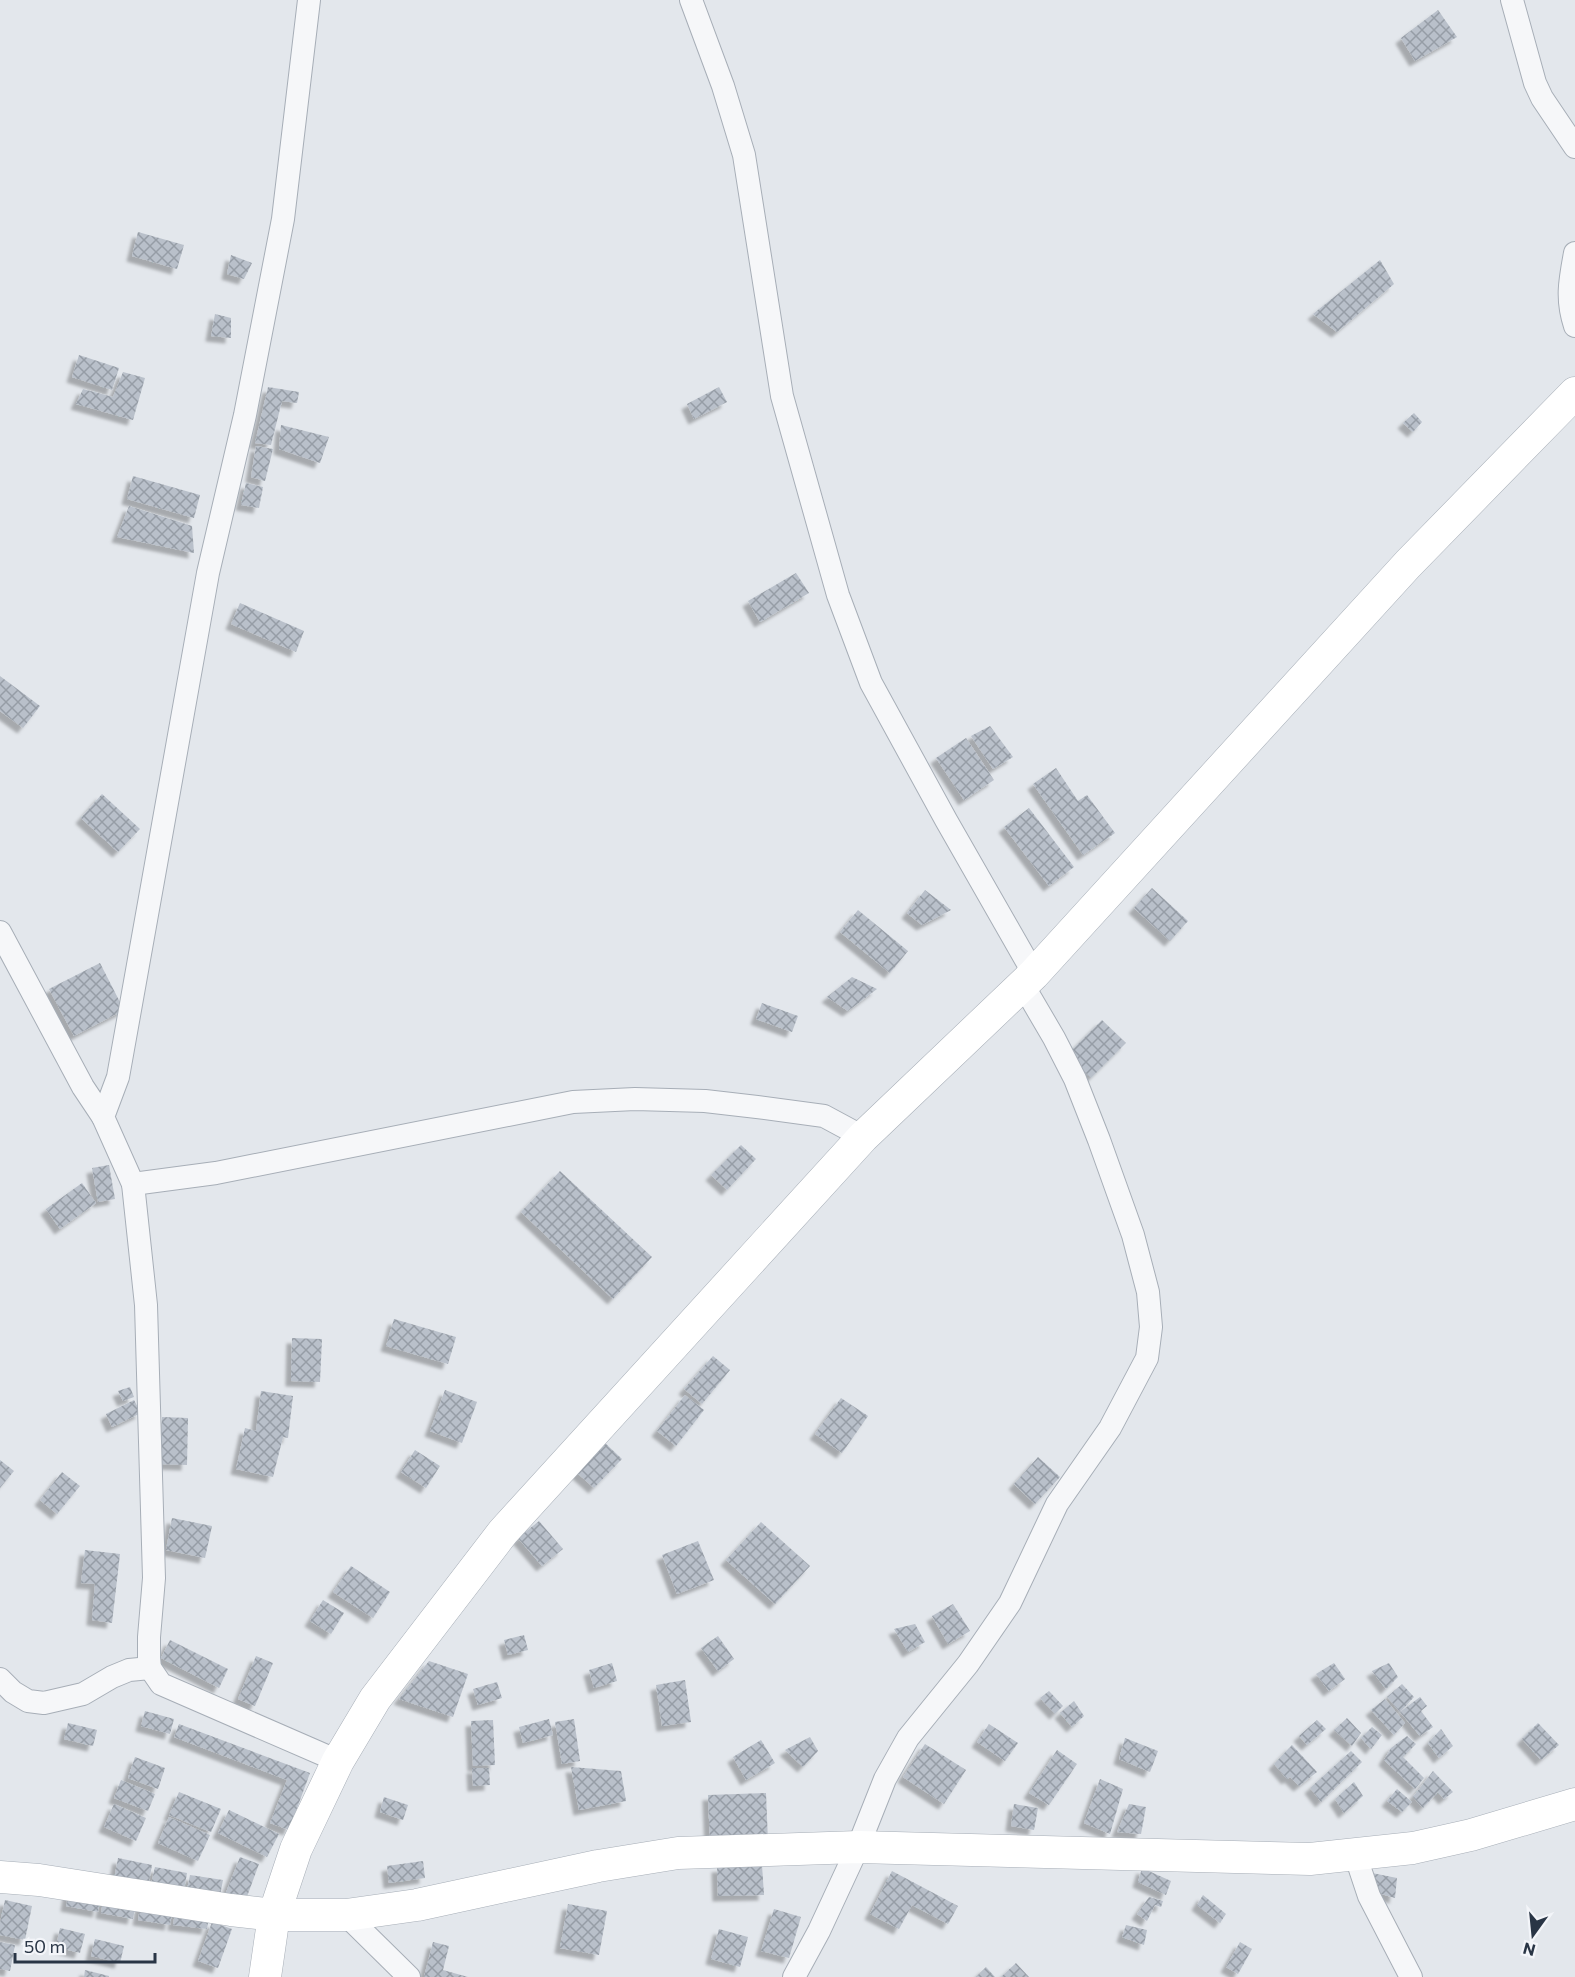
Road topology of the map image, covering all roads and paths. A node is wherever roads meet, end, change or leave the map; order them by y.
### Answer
1 (309, 0) edge
2 (691, 0) edge
3 (1512, 0) edge
4 (1575, 147) edge
5 (1575, 253) edge
6 (1575, 326) edge
7 (1575, 393) edge
8 (0, 932) edge
9 (1028, 980) junction
10 (103, 1117) junction
11 (863, 1137) junction
12 (133, 1184) junction
13 (150, 1668) junction
14 (0, 1679) edge
15 (338, 1761) junction
16 (1575, 1804) edge
17 (858, 1846) junction
18 (1355, 1854) junction
19 (0, 1877) edge
20 (274, 1915) junction
21 (346, 1915) junction
22 (265, 1977) edge
23 (409, 1977) edge
24 (794, 1977) edge
25 (1411, 1977) edge

1 - 10 street
2 - 9 street
3 - 4 street
5 - 6 street
7 - 9 main road
8 - 10 street
9 - 11 main road
9 - 17 street
10 - 12 street
11 - 12 street
11 - 15 main road
12 - 13 street
13 - 14 street
13 - 15 street
15 - 20 main road
16 - 18 main road
17 - 18 main road
17 - 21 main road
17 - 24 street
18 - 25 street
19 - 20 main road
20 - 21 main road
20 - 22 main road
21 - 23 street

